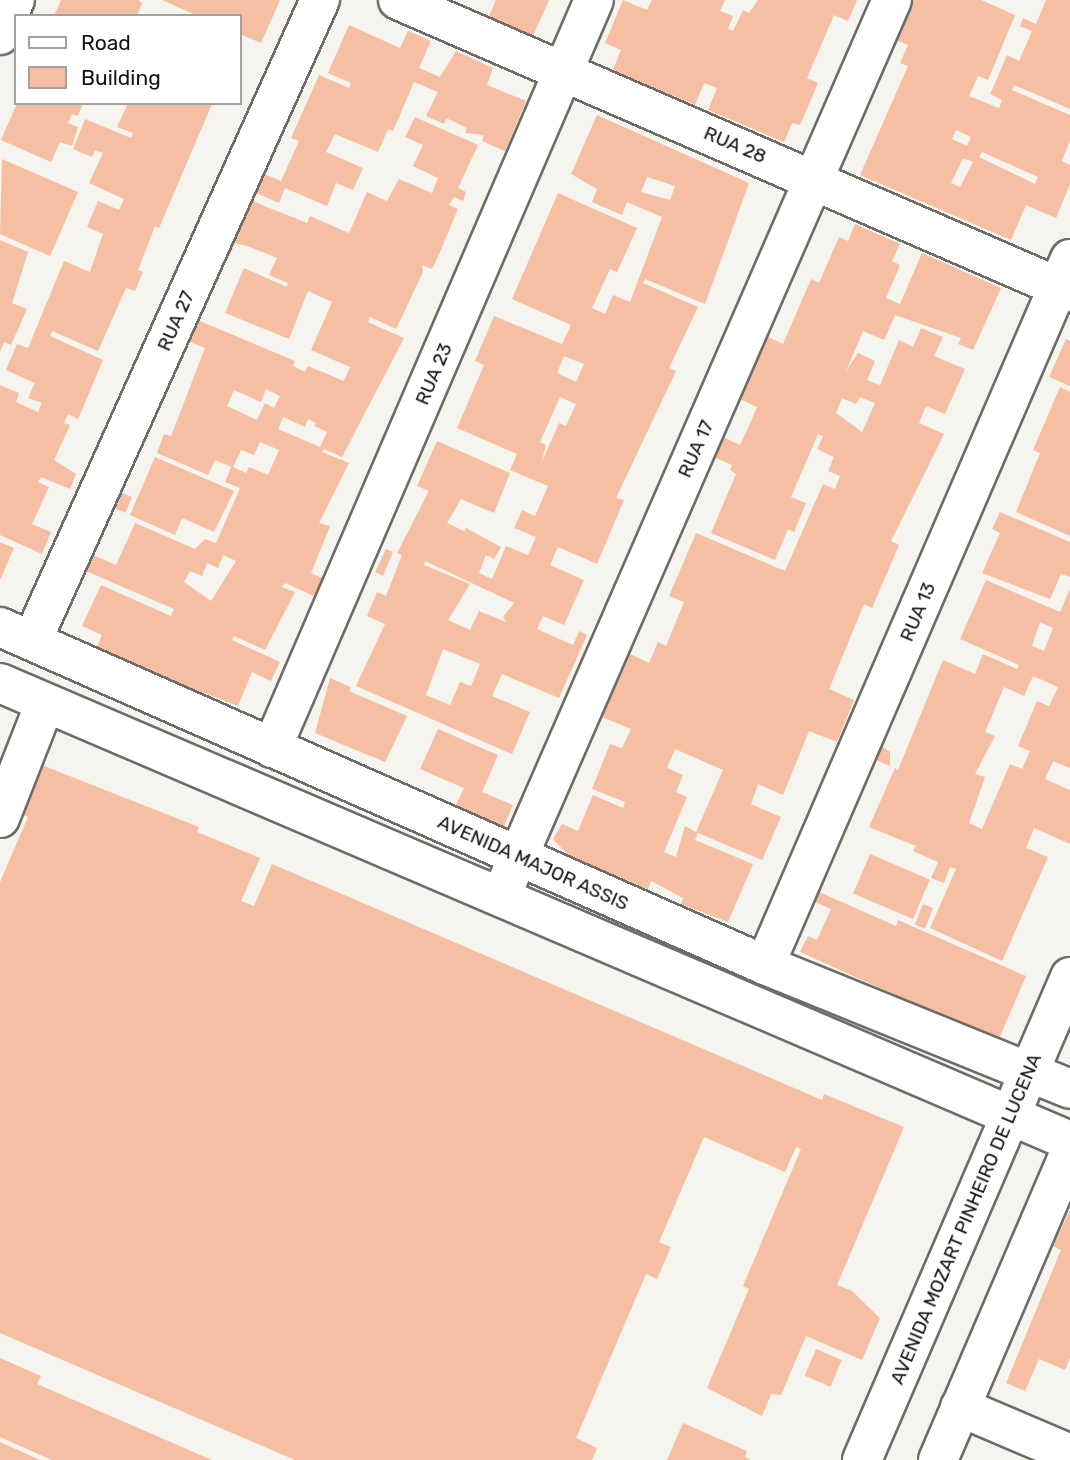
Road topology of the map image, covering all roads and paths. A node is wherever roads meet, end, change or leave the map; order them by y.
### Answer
1 (15, 0) edge
2 (320, 0) edge
3 (398, 0) edge
4 (594, 0) edge
5 (892, 0) edge
6 (0, 35) edge
7 (564, 71) junction
8 (814, 179) junction
9 (1066, 279) edge
10 (8, 631) edge
11 (0, 683) edge
12 (45, 703) junction
13 (272, 748) junction
14 (0, 818) edge
15 (518, 857) junction
16 (500, 899) junction
17 (765, 965) junction
18 (1070, 977) edge
19 (1030, 1072) junction
20 (1070, 1089) edge
21 (1011, 1115) junction
22 (1070, 1141) edge
23 (1070, 1152) edge
24 (960, 1407) junction
25 (1070, 1454) edge
26 (862, 1460) edge
27 (938, 1460) edge

1 - 6 street
2 - 10 street, RUA 27
3 - 7 street, RUA 28
4 - 7 street, RUA 23
5 - 8 street, RUA 17
7 - 8 street, RUA 28
7 - 13 street, RUA 23
8 - 9 street, RUA 28
8 - 15 street, RUA 17
9 - 17 street, RUA 13
10 - 13 street, AVENIDA MAJOR ASSIS
11 - 12 street
12 - 14 street
12 - 16 street
13 - 15 street, AVENIDA MAJOR ASSIS
15 - 16 street, RUA 17
15 - 17 street, AVENIDA MAJOR ASSIS
16 - 21 street
17 - 19 street, AVENIDA MAJOR ASSIS
18 - 19 street, AVENIDA MOZART PINHEIRO DE LUCENA
19 - 20 street, AVENIDA MAJOR ASSIS
19 - 21 street, AVENIDA MOZART PINHEIRO DE LUCENA
21 - 22 street
21 - 26 street, AVENIDA MOZART PINHEIRO DE LUCENA
23 - 24 street
24 - 25 street
24 - 27 street

